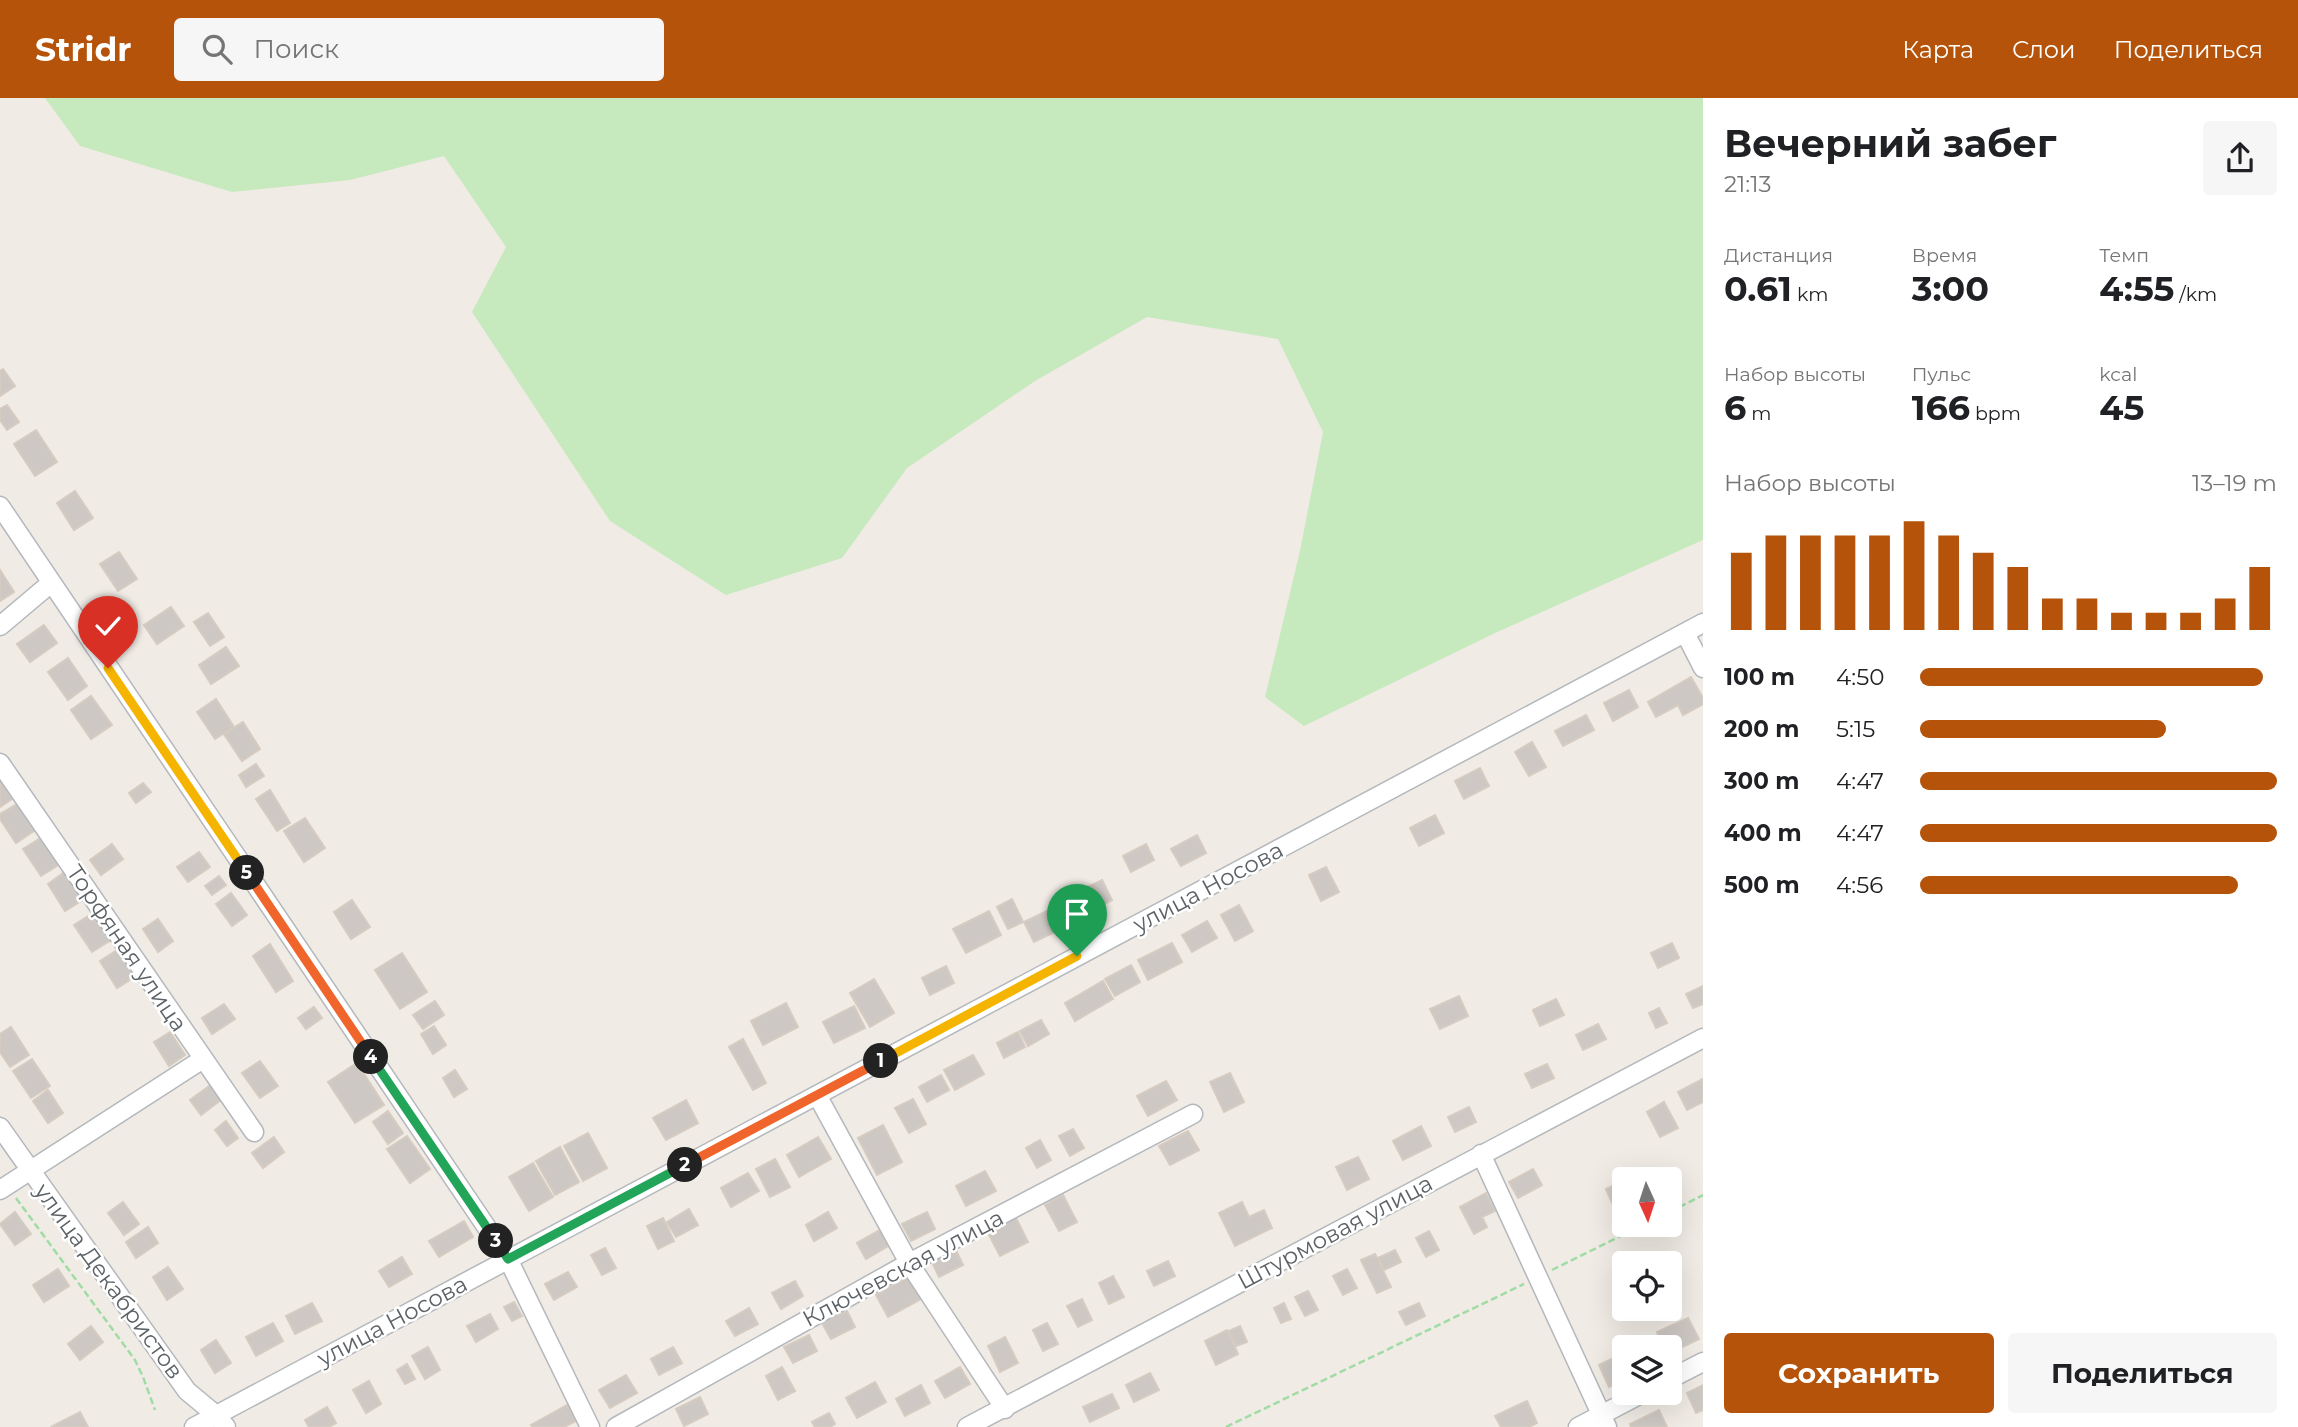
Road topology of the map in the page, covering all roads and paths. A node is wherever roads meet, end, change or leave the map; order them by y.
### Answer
1 (0, 506) edge
2 (51, 583) junction
3 (1703, 623) edge
4 (0, 626) edge
5 (1685, 633) junction
6 (1703, 668) edge
7 (0, 763) edge
8 (1703, 1038) edge
9 (203, 1059) junction
10 (817, 1095) junction
11 (1193, 1114) dead end
12 (0, 1127) edge
13 (254, 1132) dead end
14 (1481, 1154) junction
15 (30, 1170) junction
16 (4, 1187) edge
17 (1703, 1195) edge
18 (1682, 1206) edge
19 (1619, 1237) edge
20 (508, 1259) junction
21 (909, 1263) junction
22 (1539, 1276) junction
23 (1703, 1362) edge
24 (1682, 1373) edge
25 (1626, 1405) edge
26 (1005, 1409) junction
27 (155, 1410) dead end
28 (221, 1421) edge
29 (1604, 1421) edge
30 (194, 1427) edge
31 (590, 1427) edge
32 (616, 1427) edge
33 (967, 1427) edge
34 (1226, 1427) edge
35 (1578, 1427) edge

1 - 2 street
2 - 4 street
2 - 20 street
3 - 5 street, улица Носова
5 - 6 street
5 - 10 street, улица Носова
7 - 9 street, Торфяная улица
8 - 14 street, Штурмовая улица
9 - 13 street, Торфяная улица
9 - 15 street
10 - 20 street, улица Носова
10 - 21 street
11 - 21 street, Ключевская улица
12 - 15 street, улица Декабристов
14 - 22 street
14 - 26 street, Штурмовая улица
15 - 16 street
15 - 28 street, улица Декабристов
16 - 27 path
17 - 18 path
19 - 22 path
20 - 28 street, улица Носова
20 - 31 street
21 - 26 street
21 - 32 street, Ключевская улица
22 - 29 street
22 - 34 path
23 - 24 street
25 - 29 street
26 - 33 street, Штурмовая улица
28 - 30 street, улица Носова
29 - 35 street

